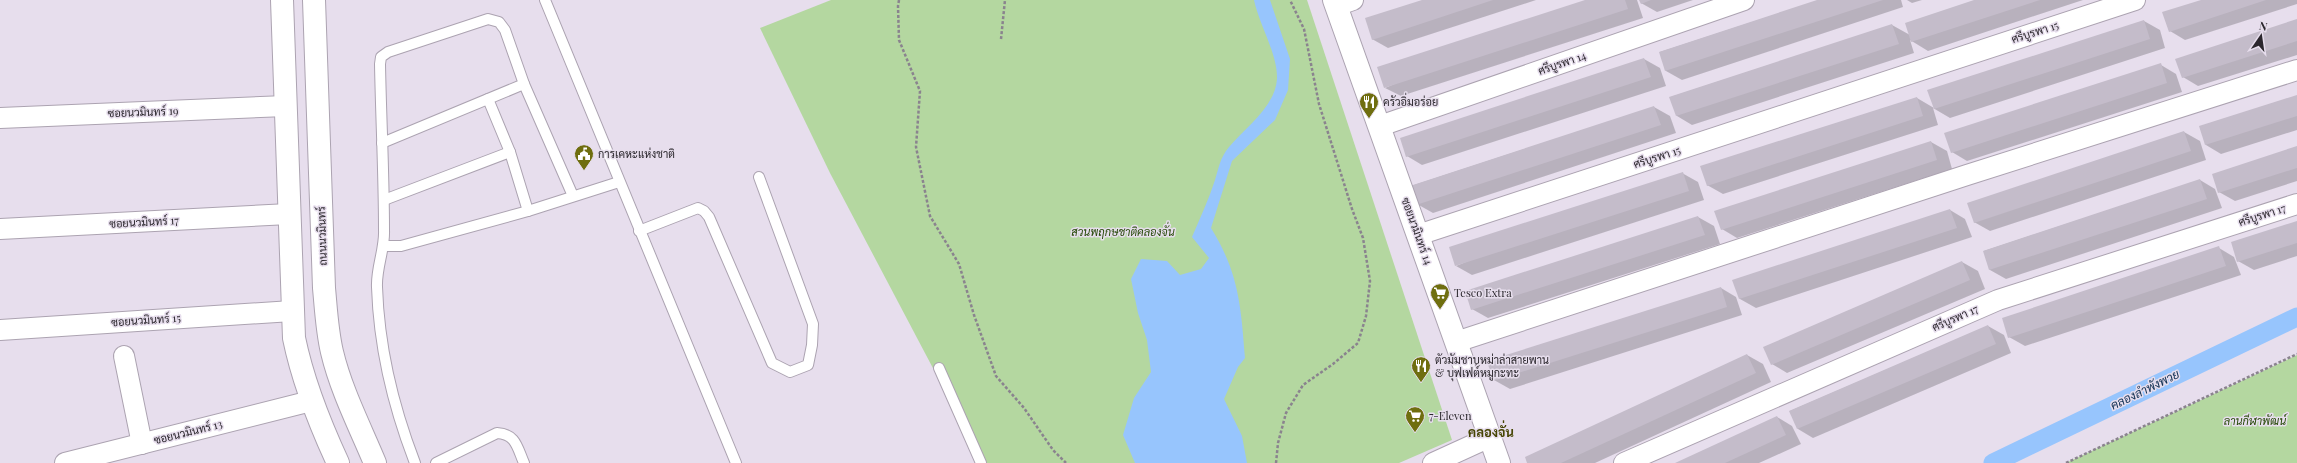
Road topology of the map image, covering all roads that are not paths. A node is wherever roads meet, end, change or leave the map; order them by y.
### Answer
1 (282, 0) edge
2 (314, 0) edge
3 (545, 0) edge
4 (1744, 0) edge
5 (2135, 0) edge
6 (1341, 2) edge
7 (2297, 70) edge
8 (524, 84) junction
9 (488, 99) junction
10 (286, 106) junction
11 (0, 118) edge
12 (1380, 126) junction
13 (382, 143) junction
14 (510, 152) junction
15 (759, 177) dead end
16 (619, 182) junction
17 (573, 196) junction
18 (384, 200) junction
19 (2297, 204) edge
20 (528, 210) junction
21 (289, 214) junction
22 (0, 229) edge
23 (639, 230) junction
24 (1418, 235) junction
25 (383, 246) junction
26 (292, 311) junction
27 (0, 330) edge
28 (1456, 342) junction
29 (124, 356) dead end
30 (939, 368) dead end
31 (311, 402) junction
32 (1490, 437) junction
33 (142, 444) junction
34 (65, 463) edge
35 (338, 463) edge
36 (375, 463) edge
37 (415, 463) edge
38 (436, 463) edge
39 (524, 463) edge
40 (736, 463) edge
41 (980, 463) edge
42 (1433, 463) edge
43 (1499, 463) edge
44 (1624, 463) edge

1 - 10 main road
2 - 36 main road, ถนนนวมินทร์
3 - 16 lane
4 - 12 street, ศรีบูรพา 14
5 - 24 street, ศรีบูรพา 15
6 - 12 main road, ซอยนวมินทร์ 14
7 - 28 street
8 - 9 lane
8 - 13 lane
8 - 17 lane
9 - 13 lane
9 - 14 lane
10 - 11 street, ซอยนวมินทร์ 19
10 - 21 main road
12 - 24 main road, ซอยนวมินทร์ 14
13 - 18 lane
14 - 18 lane
14 - 20 lane
15 - 23 lane
16 - 17 lane
16 - 23 lane
17 - 20 lane
18 - 25 lane
19 - 44 street, ศรีบูรพา 17
20 - 25 lane
21 - 22 street, ซอยนวมินทร์ 17
21 - 26 main road
23 - 40 lane
24 - 28 main road, ซอยนวมินทร์ 14
25 - 37 lane
26 - 27 street, ซอยนวมินทร์ 15
26 - 31 main road
28 - 32 main road, ซอยนวมินทร์ 14
29 - 33 street
30 - 41 lane
31 - 33 street, ซอยนวมินทร์ 13
31 - 35 main road
32 - 42 street
32 - 43 main road, ซอยนวมินทร์ 14
33 - 34 street, ซอยนวมินทร์ 13
38 - 39 lane

